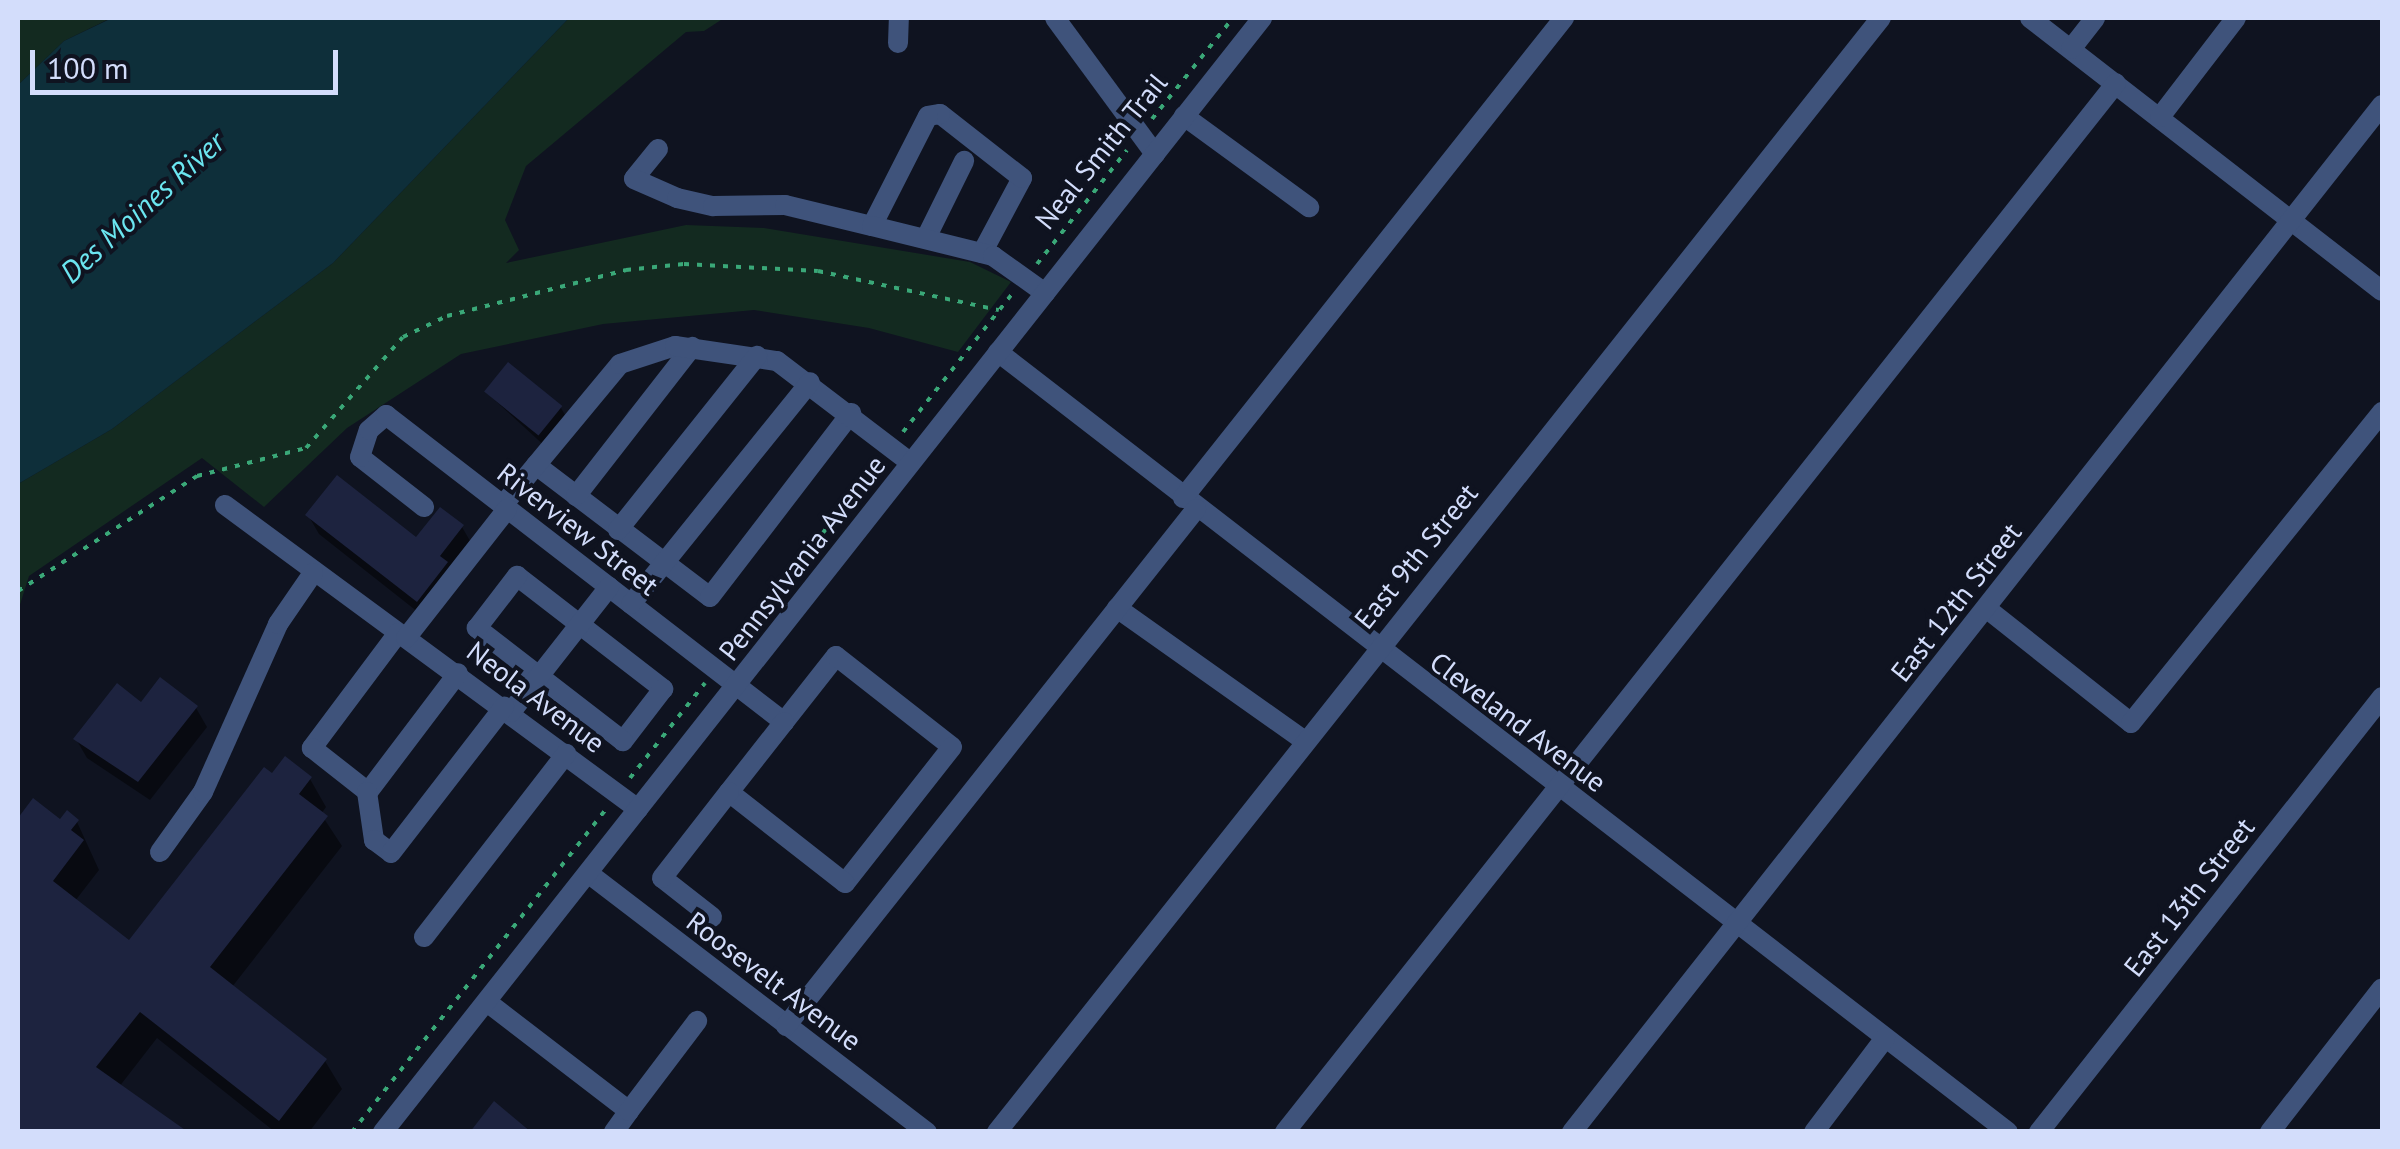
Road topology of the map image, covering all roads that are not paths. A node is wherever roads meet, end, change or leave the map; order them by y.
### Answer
1 (899, 18) edge
2 (1055, 18) edge
3 (1262, 18) edge
4 (1564, 18) edge
5 (1881, 18) edge
6 (2030, 18) edge
7 (2095, 18) edge
8 (2236, 18) edge
9 (898, 43) dead end
10 (2070, 49) junction
11 (2116, 83) junction
12 (2382, 106) edge
13 (1184, 116) junction
14 (2160, 117) junction
15 (658, 148) dead end
16 (1154, 154) junction
17 (964, 161) dead end
18 (1309, 208) dead end
19 (2292, 221) junction
20 (872, 226) junction
21 (927, 236) junction
22 (982, 253) junction
23 (2382, 292) edge
24 (1045, 293) junction
25 (692, 348) junction
26 (998, 352) junction
27 (757, 356) junction
28 (810, 382) junction
29 (2382, 412) edge
30 (851, 413) junction
31 (911, 463) junction
32 (536, 465) junction
33 (576, 496) junction
34 (1189, 503) junction
35 (225, 504) dead end
36 (424, 507) dead end
37 (505, 507) junction
38 (618, 530) junction
39 (663, 565) junction
40 (313, 573) junction
41 (609, 587) junction
42 (631, 604) junction
43 (1117, 608) junction
44 (1986, 608) junction
45 (580, 623) junction
46 (402, 636) junction
47 (1377, 650) junction
48 (458, 672) junction
49 (538, 676) junction
50 (737, 686) junction
51 (2382, 697) edge
52 (507, 710) junction
53 (784, 722) junction
54 (1304, 741) junction
55 (566, 754) junction
56 (1558, 786) junction
57 (367, 792) junction
58 (729, 792) junction
59 (638, 809) junction
60 (160, 852) dead end
61 (588, 872) junction
62 (712, 917) dead end
63 (1736, 924) junction
64 (424, 937) dead end
65 (2382, 988) edge
66 (487, 1002) junction
67 (698, 1021) dead end
68 (786, 1026) junction
69 (1886, 1038) junction
70 (629, 1111) junction
71 (383, 1132) edge
72 (614, 1132) edge
73 (927, 1132) edge
74 (998, 1132) edge
75 (1286, 1132) edge
76 (1572, 1132) edge
77 (1814, 1132) edge
78 (2008, 1132) edge
79 (2039, 1132) edge
80 (2270, 1132) edge

1 - 9 street
2 - 16 street
3 - 13 street, Pennsylvania Avenue
4 - 34 street
5 - 47 street, East 9th Street
6 - 10 street
7 - 10 street
8 - 14 street
10 - 11 street
11 - 14 street
11 - 56 street
12 - 19 street, East 12th Street
13 - 16 street, Pennsylvania Avenue
13 - 18 street
14 - 19 street
15 - 20 street
16 - 24 street, Pennsylvania Avenue
17 - 21 street
19 - 23 street
19 - 44 street, East 12th Street
20 - 21 street
20 - 22 street
21 - 22 street
22 - 24 street
24 - 26 street, Pennsylvania Avenue
25 - 27 street
25 - 32 street
25 - 33 street
26 - 31 street, Pennsylvania Avenue
26 - 34 street, Cleveland Avenue
27 - 28 street
27 - 38 street
28 - 30 street
28 - 39 street
29 - 44 street
30 - 31 street
30 - 39 street
31 - 50 street, Pennsylvania Avenue
32 - 33 street
32 - 37 street
33 - 38 street
34 - 43 street
34 - 47 street, Cleveland Avenue
35 - 40 street, Neola Avenue
36 - 37 street, Riverview Street
37 - 41 street, Riverview Street
37 - 46 street
38 - 39 street
39 - 42 street
40 - 46 street, Neola Avenue
40 - 60 street
41 - 42 street, Riverview Street
41 - 45 street
42 - 50 street, Riverview Street
43 - 54 street
43 - 68 street
44 - 63 street, East 12th Street
45 - 49 street
45 - 49 street
45 - 49 street
46 - 48 street, Neola Avenue
46 - 57 street
47 - 54 street, East 9th Street
47 - 56 street, Cleveland Avenue
48 - 52 street, Neola Avenue
48 - 57 street
49 - 52 street
50 - 53 street, Riverview Street
50 - 59 street, Pennsylvania Avenue
51 - 79 street, East 13th Street
52 - 55 street, Neola Avenue
52 - 57 street
53 - 58 street
53 - 58 street
54 - 74 street, East 9th Street
55 - 59 street, Neola Avenue
55 - 64 street
56 - 63 street, Cleveland Avenue
56 - 75 street
58 - 62 street
59 - 61 street, Pennsylvania Avenue
61 - 66 street, Pennsylvania Avenue
61 - 68 street, Roosevelt Avenue
63 - 69 street, Cleveland Avenue
63 - 76 street, East 12th Street
65 - 80 street
66 - 70 street
66 - 71 street, Pennsylvania Avenue
67 - 70 street
68 - 73 street, Roosevelt Avenue
69 - 77 street
69 - 78 street, Cleveland Avenue
70 - 72 street

